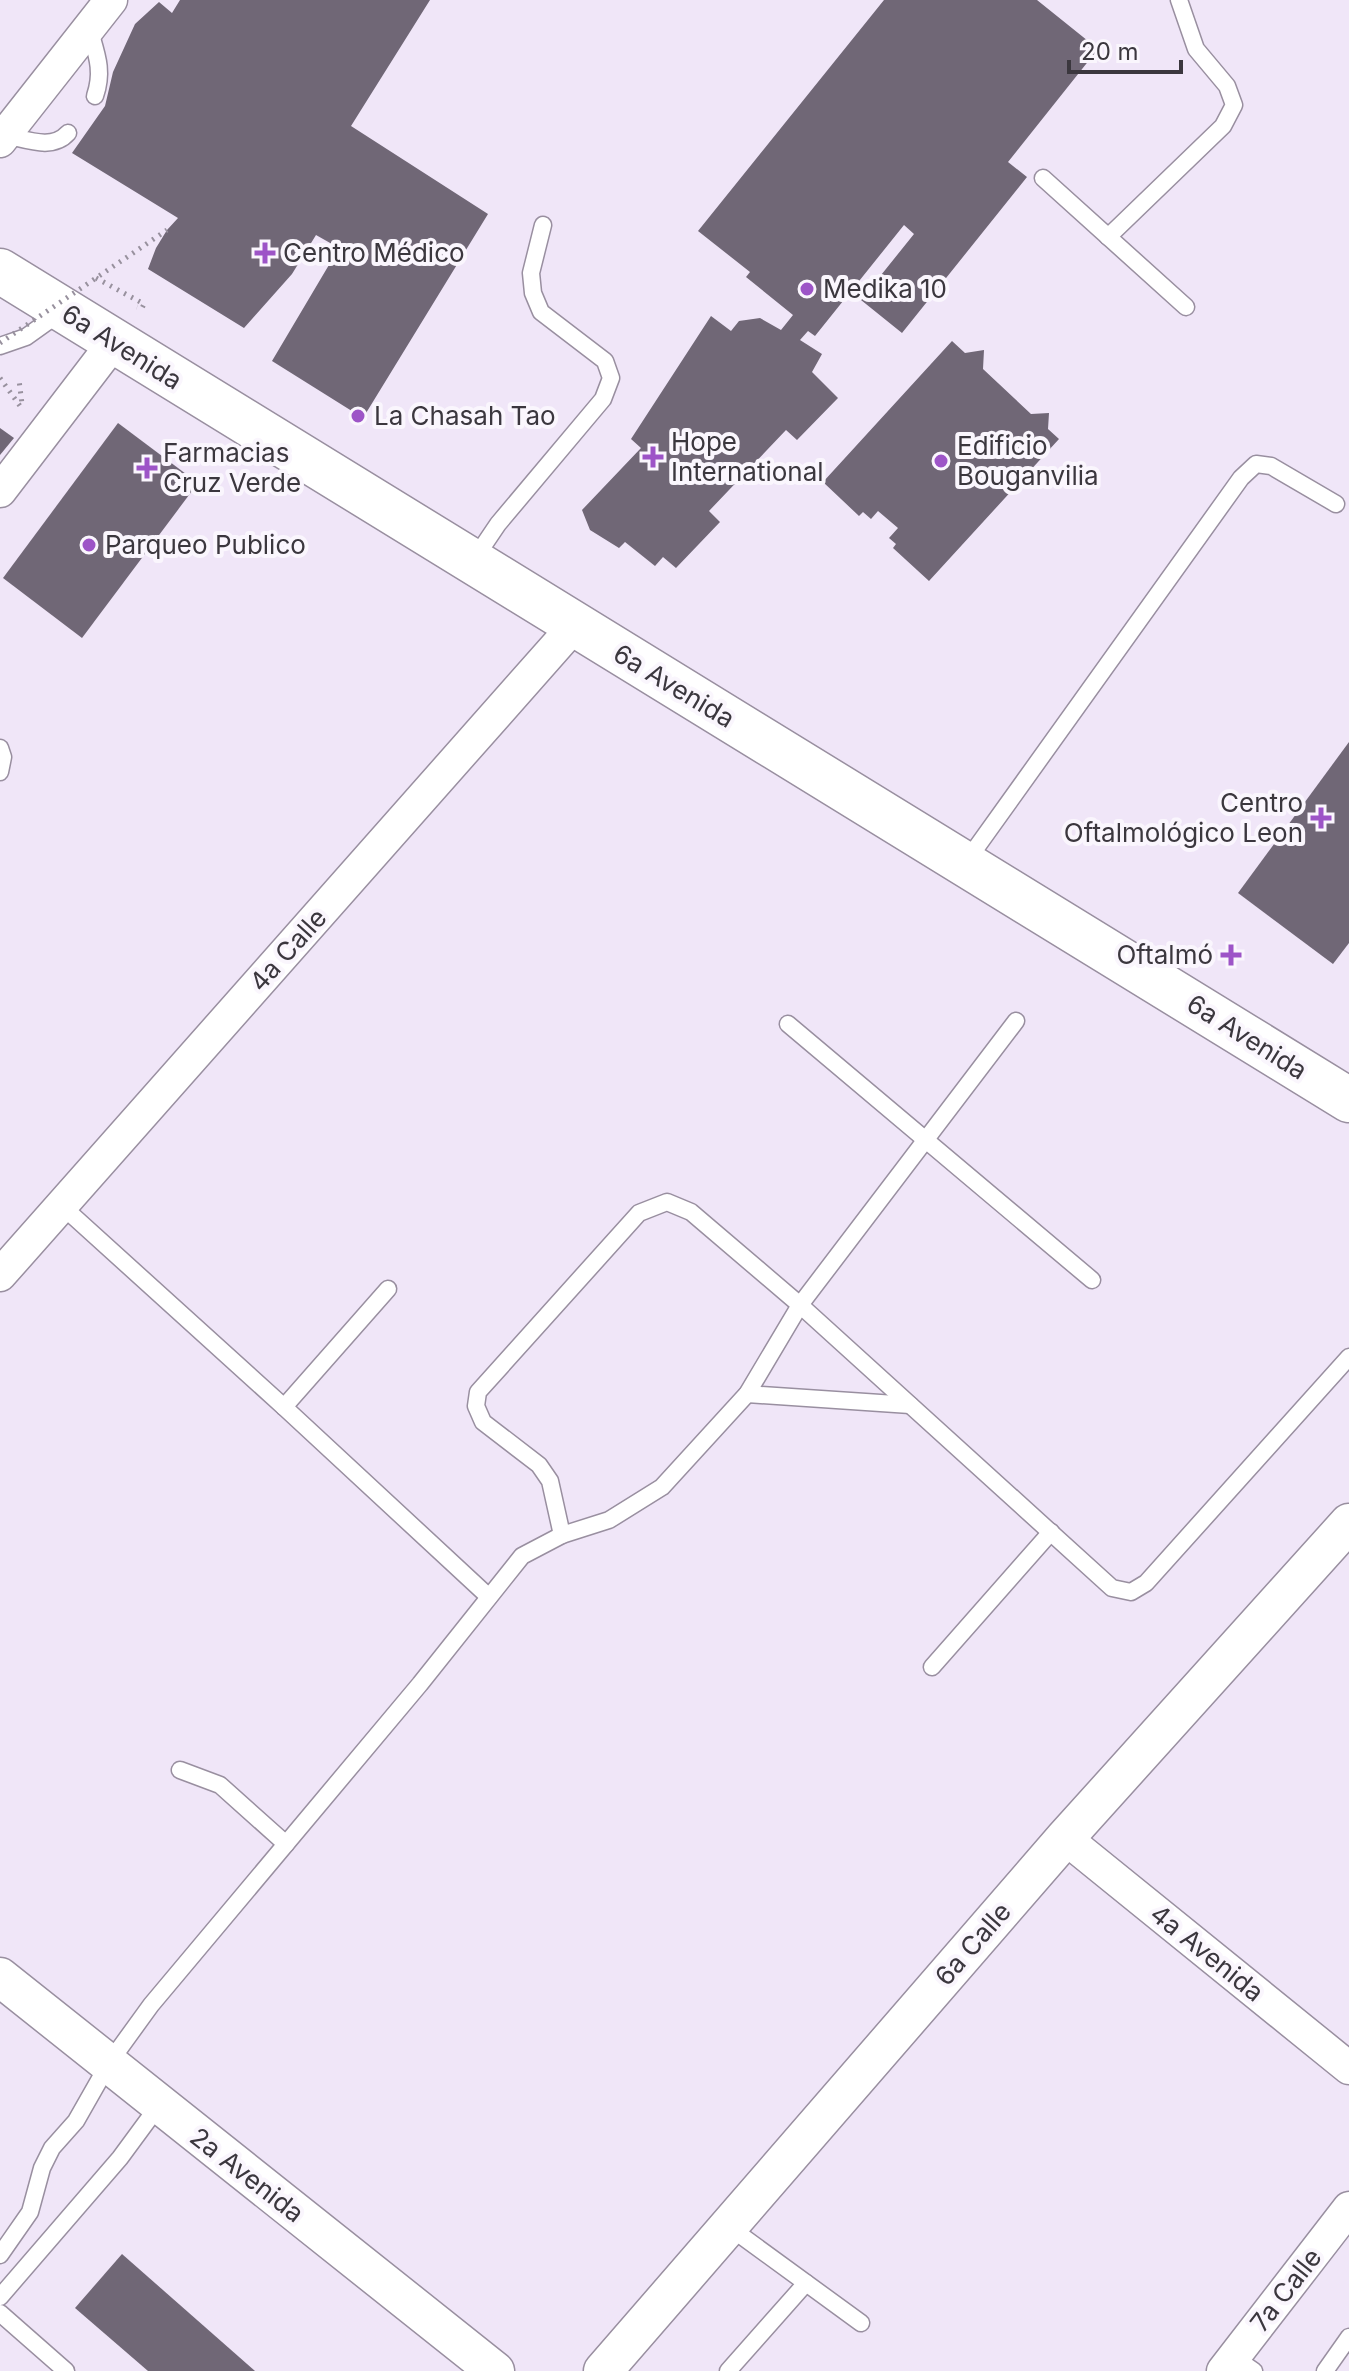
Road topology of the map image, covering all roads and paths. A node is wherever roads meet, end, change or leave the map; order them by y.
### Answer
1 (111, 0) edge
2 (1179, 0) edge
3 (89, 28) junction
4 (95, 96) dead end
5 (68, 133) dead end
6 (2, 138) edge
7 (1043, 178) dead end
8 (543, 225) dead end
9 (167, 230) dead end
10 (1108, 237) junction
11 (0, 271) edge
12 (96, 278) junction
13 (119, 291) dead end
14 (1186, 307) dead end
15 (63, 311) junction
16 (114, 342) junction
17 (0, 344) edge
18 (0, 378) edge
19 (19, 380) dead end
20 (0, 491) edge
21 (1336, 504) dead end
22 (472, 562) junction
23 (575, 625) junction
24 (0, 748) edge
25 (0, 772) edge
26 (965, 863) junction
27 (1016, 1021) dead end
28 (788, 1024) dead end
29 (1349, 1100) edge
30 (926, 1141) junction
31 (61, 1205) junction
32 (0, 1275) edge
33 (1092, 1280) dead end
34 (388, 1289) dead end
35 (800, 1305) junction
36 (1349, 1357) edge
37 (747, 1394) junction
38 (910, 1405) junction
39 (284, 1407) junction
40 (1349, 1523) edge
41 (1051, 1532) junction
42 (562, 1535) junction
43 (489, 1597) junction
44 (932, 1667) dead end
45 (180, 1770) dead end
46 (1065, 1838) junction
47 (286, 1844) junction
48 (0, 1977) edge
49 (109, 2063) junction
50 (1349, 2068) edge
51 (159, 2105) junction
52 (1349, 2208) edge
53 (728, 2226) junction
54 (0, 2255) edge
55 (806, 2283) junction
56 (0, 2297) edge
57 (0, 2313) edge
58 (861, 2323) dead end
59 (1349, 2337) edge
60 (1237, 2366) edge
61 (616, 2367) edge
62 (66, 2371) edge
63 (495, 2371) edge
64 (728, 2371) edge
65 (1325, 2371) edge

1 - 3 street
2 - 10 lane
3 - 4 lane
3 - 6 street
5 - 6 lane
7 - 10 lane
8 - 22 lane
9 - 12 path, bridge
10 - 14 lane
11 - 15 main road, 6a Avenida
12 - 13 path
12 - 17 path, bridge
15 - 16 main road, 6a Avenida
15 - 17 lane
16 - 20 street
16 - 22 main road, 6a Avenida
18 - 19 path
21 - 26 lane
22 - 23 main road, 6a Avenida
23 - 26 main road, 6a Avenida
23 - 31 street, 4a Calle
24 - 25 lane
26 - 29 main road, 6a Avenida
27 - 30 lane
28 - 30 lane
30 - 33 lane
30 - 35 lane
31 - 32 street, 4a Calle
31 - 39 lane
34 - 39 lane
35 - 37 lane
35 - 38 lane
35 - 42 lane
36 - 41 lane
37 - 38 lane
37 - 42 lane
38 - 41 lane
39 - 43 lane
40 - 46 street, 6a Calle
41 - 44 lane
42 - 43 lane
43 - 47 lane
45 - 47 lane
46 - 50 street, 4a Avenida
46 - 53 street, 6a Calle
47 - 49 lane
48 - 49 street, 2a Avenida
49 - 51 street, 2a Avenida
49 - 54 lane
51 - 56 lane
51 - 63 street, 2a Avenida
52 - 60 street, 7a Calle
53 - 55 lane
53 - 61 street, 6a Calle
55 - 58 lane
55 - 64 lane
57 - 62 lane
59 - 65 lane

